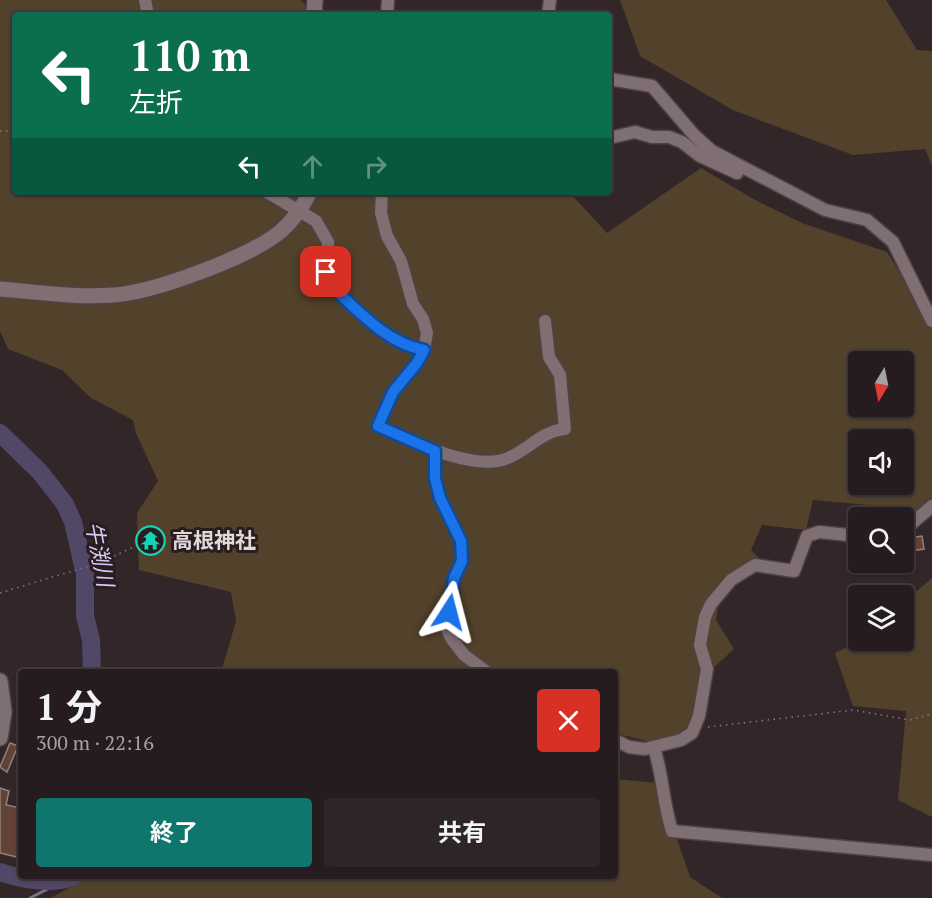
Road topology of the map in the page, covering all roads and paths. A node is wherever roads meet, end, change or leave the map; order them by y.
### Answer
1 (612, 79) edge
2 (612, 137) edge
3 (756, 176) junction
4 (272, 195) edge
5 (309, 195) edge
6 (381, 195) edge
7 (301, 211) junction
8 (0, 288) edge
9 (545, 321) dead end
10 (932, 321) edge
11 (424, 350) junction
12 (435, 451) junction
13 (932, 506) edge
14 (914, 523) edge
15 (848, 535) edge
16 (138, 545) dead end
17 (0, 593) edge
18 (483, 669) edge
19 (0, 681) edge
20 (932, 714) edge
21 (695, 729) junction
22 (0, 738) edge
23 (618, 742) edge
24 (654, 748) junction
25 (932, 855) edge

1 - 3 street
2 - 3 street
3 - 10 street
4 - 7 street
5 - 7 street
6 - 11 street
7 - 8 street
7 - 11 street
9 - 12 street
11 - 12 street
12 - 18 street
13 - 14 street
15 - 21 street
16 - 17 path
19 - 22 street
20 - 21 path
21 - 24 street
23 - 24 street
24 - 25 street

